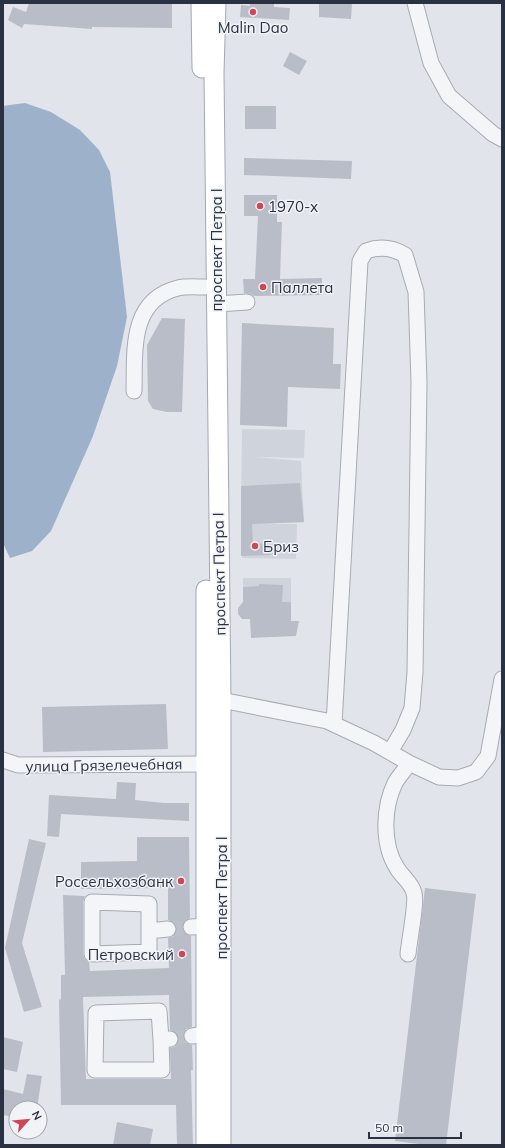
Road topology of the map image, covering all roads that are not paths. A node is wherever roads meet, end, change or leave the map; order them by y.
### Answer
1 (201, 3) edge
2 (216, 3) edge
3 (415, 3) edge
4 (502, 139) edge
5 (205, 286) junction
6 (247, 302) dead end
7 (217, 304) junction
8 (134, 392) dead end
9 (502, 679) edge
10 (221, 700) junction
11 (334, 724) junction
12 (390, 752) junction
13 (3, 760) edge
14 (409, 763) junction
15 (206, 764) junction
16 (168, 930) tunnel mouth
17 (149, 931) junction
18 (408, 954) dead end
19 (165, 1039) joint
20 (206, 1145) edge
21 (222, 1145) edge

1 - 5 main road, проспект Петра I
2 - 7 main road, проспект Петра I
3 - 4 street
5 - 8 street
5 - 15 main road, проспект Петра I
6 - 7 street
7 - 10 main road, проспект Петра I
9 - 14 street
10 - 11 street
10 - 21 main road, проспект Петра I
11 - 12 street
11 - 12 street
12 - 14 street
13 - 15 street, улица Грязелечебная
14 - 18 street
15 - 20 main road, проспект Петра I
16 - 17 street
17 - 17 street
19 - 19 street

